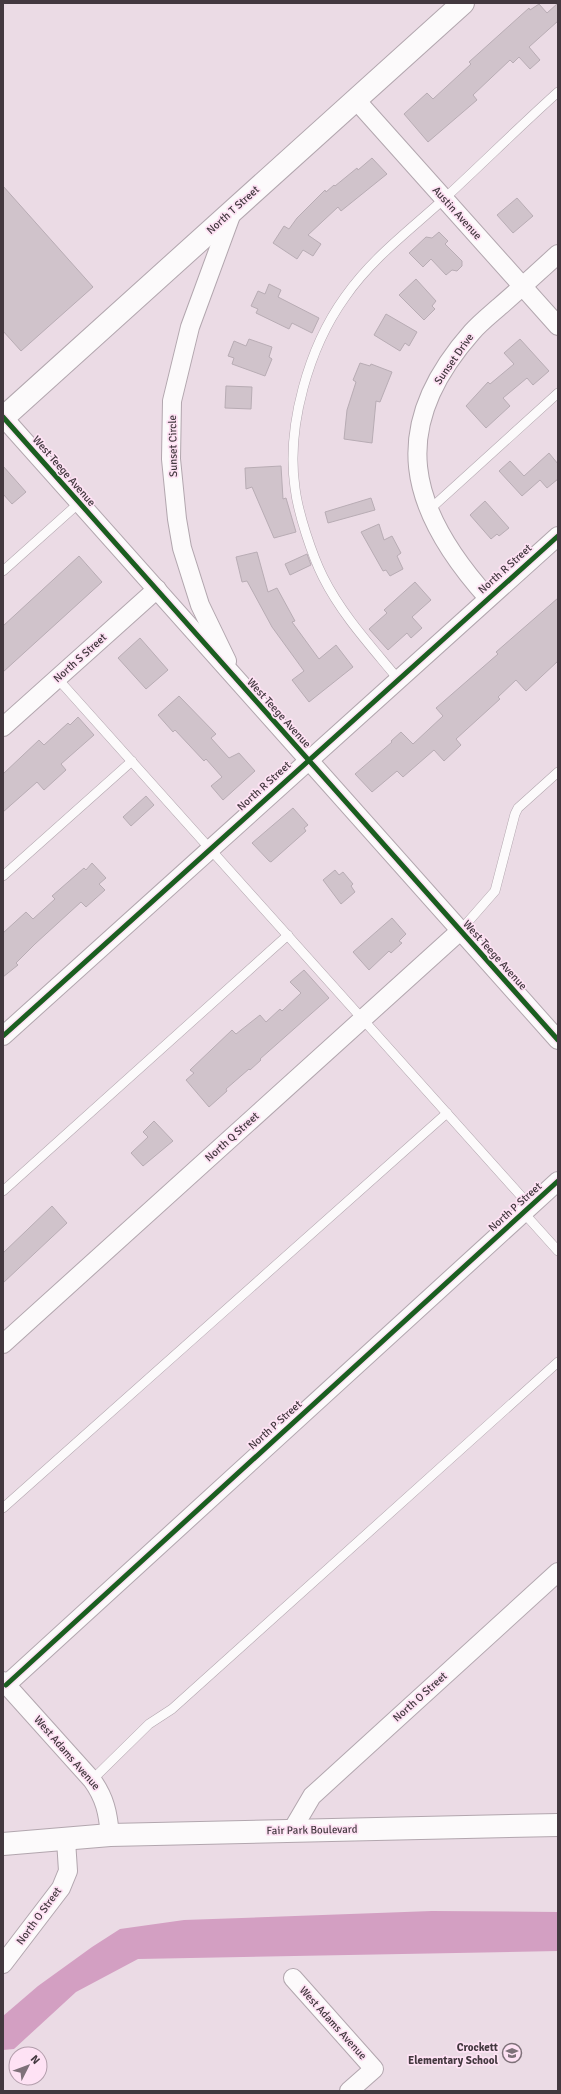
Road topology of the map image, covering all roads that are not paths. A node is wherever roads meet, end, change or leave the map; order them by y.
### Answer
1 (463, 3) edge
2 (558, 92) edge
3 (356, 100) junction
4 (444, 199) junction
5 (234, 210) junction
6 (558, 254) edge
7 (523, 286) junction
8 (558, 326) edge
9 (558, 393) edge
10 (3, 417) edge
11 (79, 503) junction
12 (428, 510) junction
13 (558, 536) edge
14 (3, 571) edge
15 (157, 589) junction
16 (488, 598) junction
17 (57, 678) junction
18 (398, 679) junction
19 (237, 681) junction
20 (3, 727) edge
21 (132, 760) junction
22 (308, 760) junction
23 (558, 772) edge
24 (211, 848) junction
25 (3, 876) edge
26 (460, 931) junction
27 (288, 935) junction
28 (363, 1019) junction
29 (3, 1036) edge
30 (558, 1040) edge
31 (447, 1113) junction
32 (558, 1181) edge
33 (3, 1191) edge
34 (527, 1209) junction
35 (558, 1251) edge
36 (3, 1344) edge
37 (558, 1362) edge
38 (3, 1508) edge
39 (558, 1572) edge
40 (5, 1683) edge
41 (92, 1780) junction
42 (558, 1825) edge
43 (292, 1830) junction
44 (110, 1835) junction
45 (66, 1840) junction
46 (3, 1844) edge
47 (3, 1964) edge
48 (293, 1978) dead end
49 (349, 2091) edge

1 - 3 street, North T Street
2 - 4 lane
3 - 4 street, Austin Avenue
3 - 5 street, North T Street
4 - 7 street, Austin Avenue
4 - 18 lane
5 - 10 street, North T Street
5 - 19 street, Sunset Circle
6 - 7 street, Sunset Drive
7 - 8 street, Austin Avenue
7 - 12 street, Sunset Drive
9 - 12 lane
10 - 11 street, West Teege Avenue
11 - 14 lane
11 - 15 street, West Teege Avenue
12 - 16 street, Sunset Drive
13 - 16 street, North R Street
15 - 17 street, North S Street
15 - 19 street, West Teege Avenue
16 - 18 street, North R Street
17 - 20 street, North S Street
17 - 21 lane
18 - 22 street, North R Street
19 - 22 street, West Teege Avenue
21 - 24 lane
21 - 25 lane
22 - 24 street, North R Street
22 - 26 street, West Teege Avenue
23 - 26 lane
24 - 27 lane
24 - 29 street, North R Street
26 - 28 street, North Q Street
26 - 30 street, West Teege Avenue
27 - 28 lane
27 - 33 lane
28 - 31 lane
28 - 36 street, North Q Street
31 - 34 lane
31 - 38 lane
32 - 34 street, North P Street
34 - 35 lane
34 - 40 street, North P Street
37 - 41 lane
39 - 43 street, North O Street
40 - 41 street, West Adams Avenue
41 - 44 street, West Adams Avenue
42 - 43 street, Fair Park Boulevard
43 - 44 street, Fair Park Boulevard
44 - 45 street, Fair Park Boulevard
45 - 46 street, Fair Park Boulevard
45 - 47 street, North O Street
48 - 49 street, West Adams Avenue

